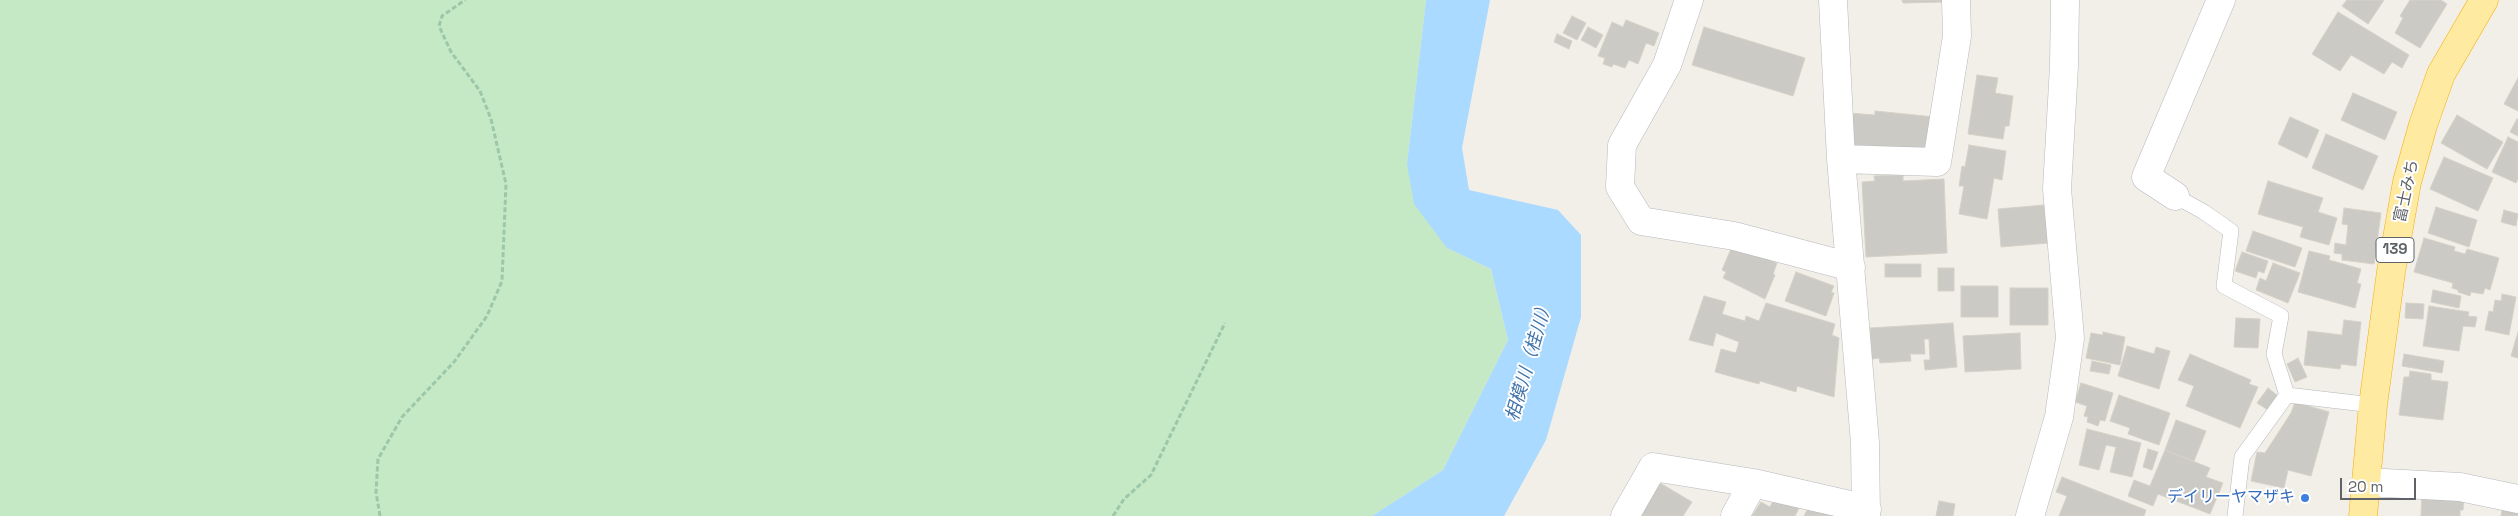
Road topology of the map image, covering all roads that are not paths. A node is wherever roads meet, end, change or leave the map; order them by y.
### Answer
1 (1689, 0) edge
2 (1833, 0) edge
3 (1956, 0) edge
4 (2065, 0) edge
5 (2221, 0) edge
6 (2484, 0) edge
7 (1842, 160) junction
8 (2175, 196) joint
9 (1851, 267) junction
10 (2287, 395) junction
11 (2373, 405) junction
12 (2366, 482) junction
13 (1753, 483) junction
14 (2518, 500) edge
15 (1867, 512) edge
16 (1625, 516) edge
17 (1735, 516) edge
18 (2030, 516) edge
19 (2235, 516) edge
20 (2363, 516) edge

1 - 9 street
2 - 7 street
3 - 7 street
4 - 18 street
5 - 8 street
6 - 11 highway, 富士みち / 139
7 - 9 street
8 - 10 lane
9 - 15 street
10 - 11 lane
10 - 19 lane
11 - 12 highway, 富士みち / 139
12 - 14 street
12 - 20 highway, 富士みち / 139
13 - 15 street
13 - 16 street
13 - 17 street

